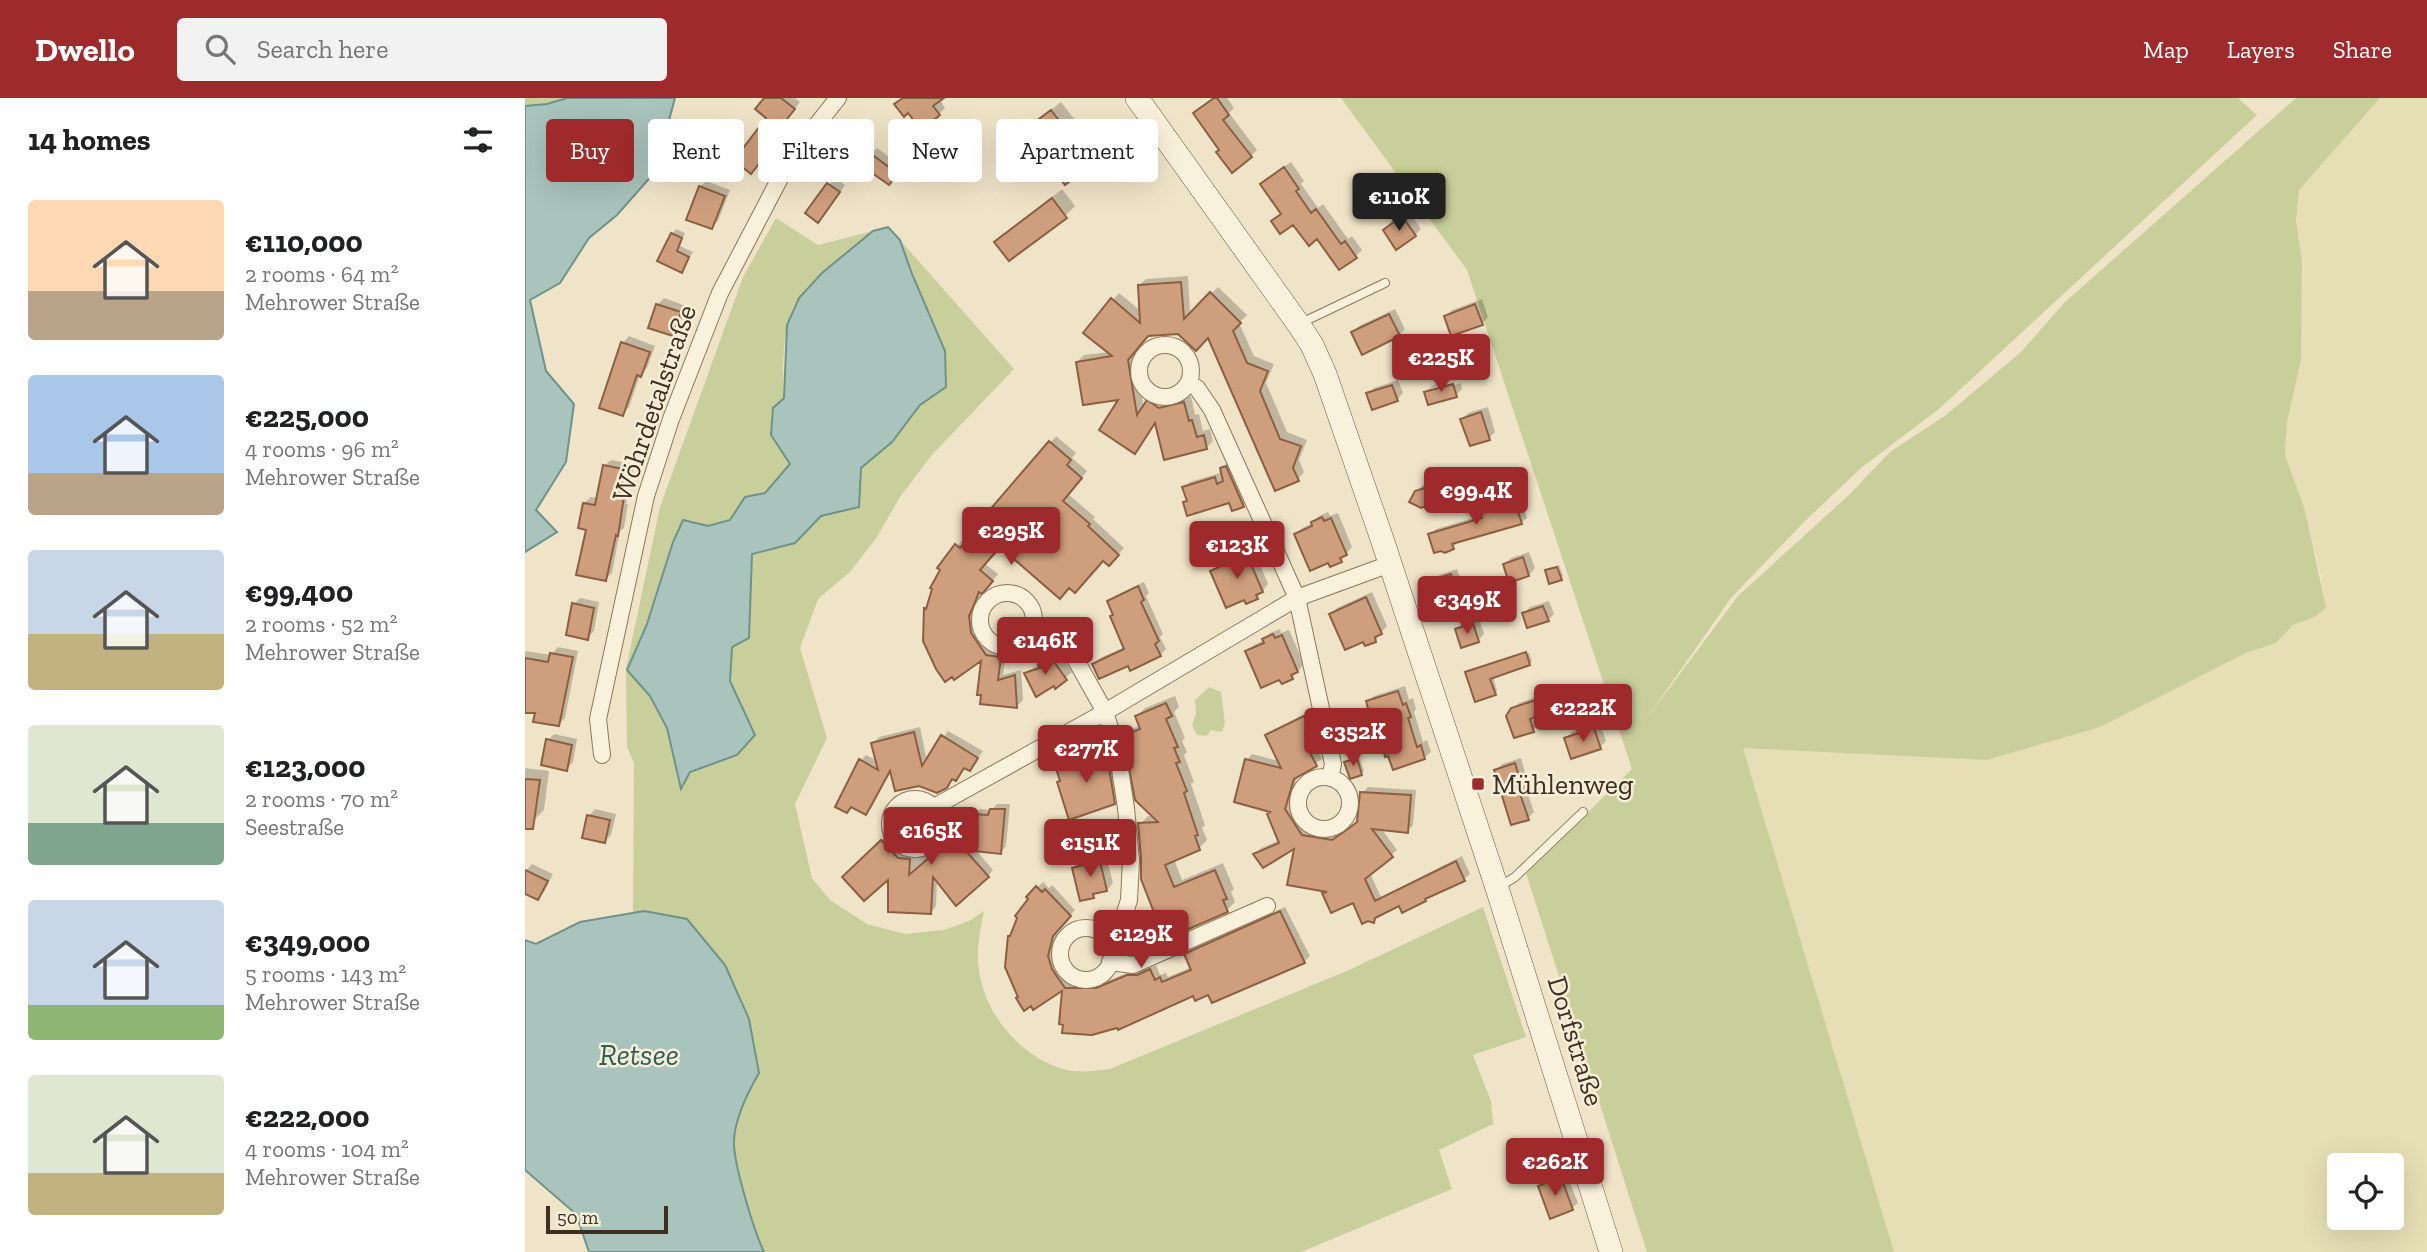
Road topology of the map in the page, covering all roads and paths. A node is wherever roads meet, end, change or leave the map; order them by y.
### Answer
1 (838, 98) edge
2 (1137, 98) edge
3 (1385, 283) dead end
4 (1299, 324) junction
5 (1188, 383) dead end
6 (1390, 564) junction
7 (1297, 598) junction
8 (1034, 624) dead end
9 (1105, 712) junction
10 (602, 755) dead end
11 (1330, 778) dead end
12 (934, 807) dead end
13 (1583, 812) dead end
14 (1497, 888) junction
15 (1267, 906) dead end
16 (1104, 935) junction
17 (1110, 962) junction
18 (1611, 1252) edge

1 - 10 street, Wöhrdetalstraße
2 - 4 main road, Dorfstraße
3 - 4 lane
4 - 6 main road, Dorfstraße
5 - 7 street
6 - 7 street
6 - 14 main road, Dorfstraße
7 - 9 street
7 - 11 street
8 - 9 street
9 - 12 street
9 - 16 street
13 - 14 lane
14 - 18 main road, Dorfstraße
15 - 17 street
16 - 17 street
16 - 17 street

